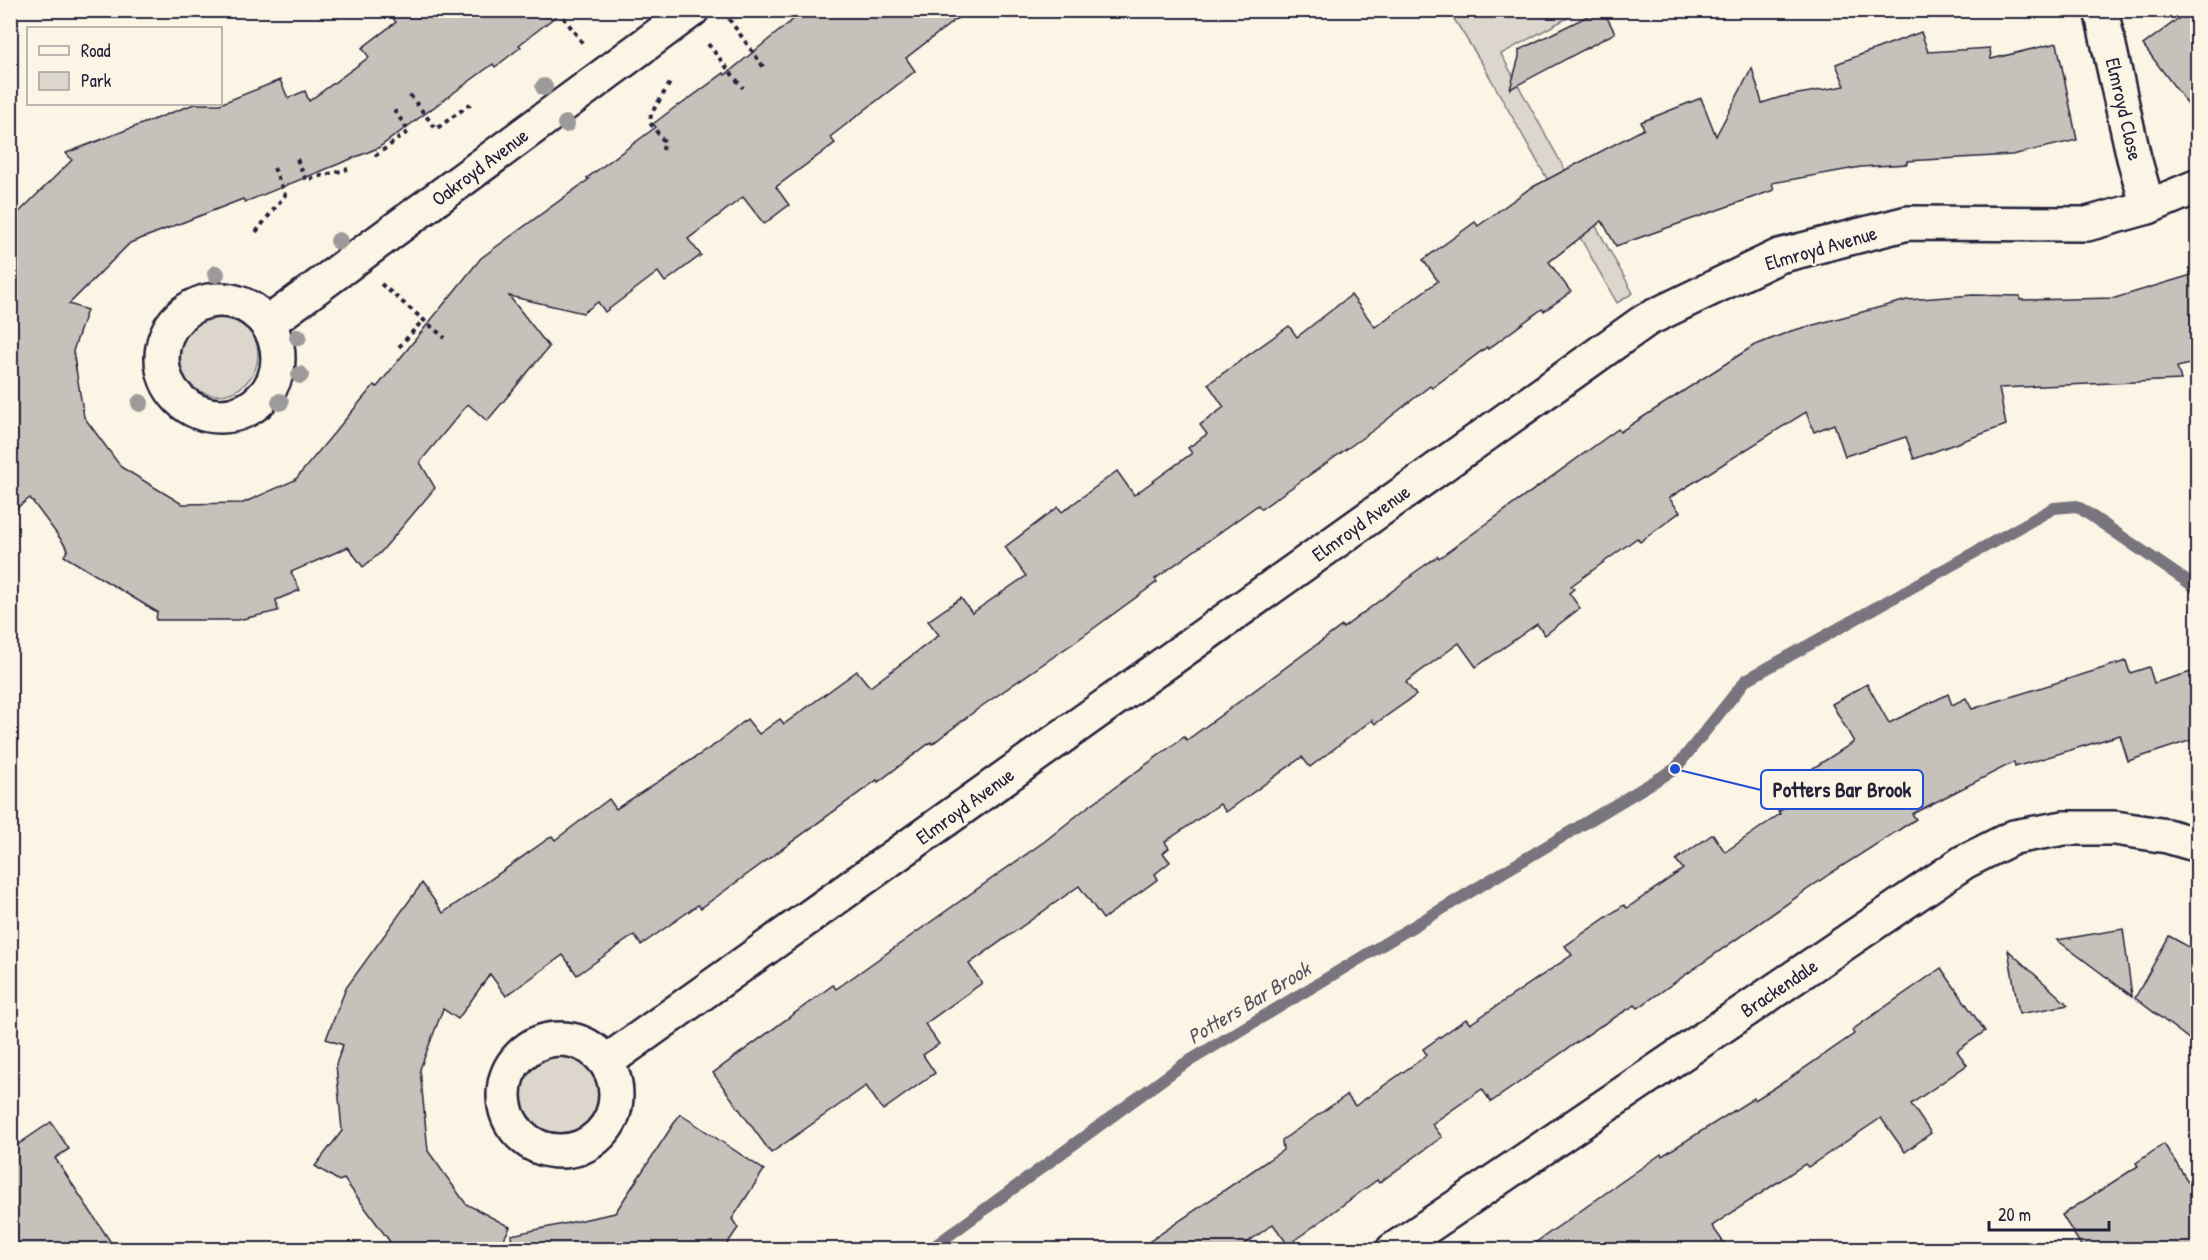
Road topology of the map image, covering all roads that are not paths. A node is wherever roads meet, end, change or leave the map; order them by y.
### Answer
1 (2101, 10) edge
2 (697, 23) edge
3 (2198, 186) edge
4 (2148, 207) junction
5 (267, 324) dead end
6 (2198, 844) edge
7 (606, 1062) dead end
8 (1393, 1250) edge

1 - 4 street, Elmroyd Close
2 - 5 street, Oakroyd Avenue
3 - 4 street, Elmroyd Avenue
4 - 7 street, Elmroyd Avenue
6 - 8 street, Brackendale

